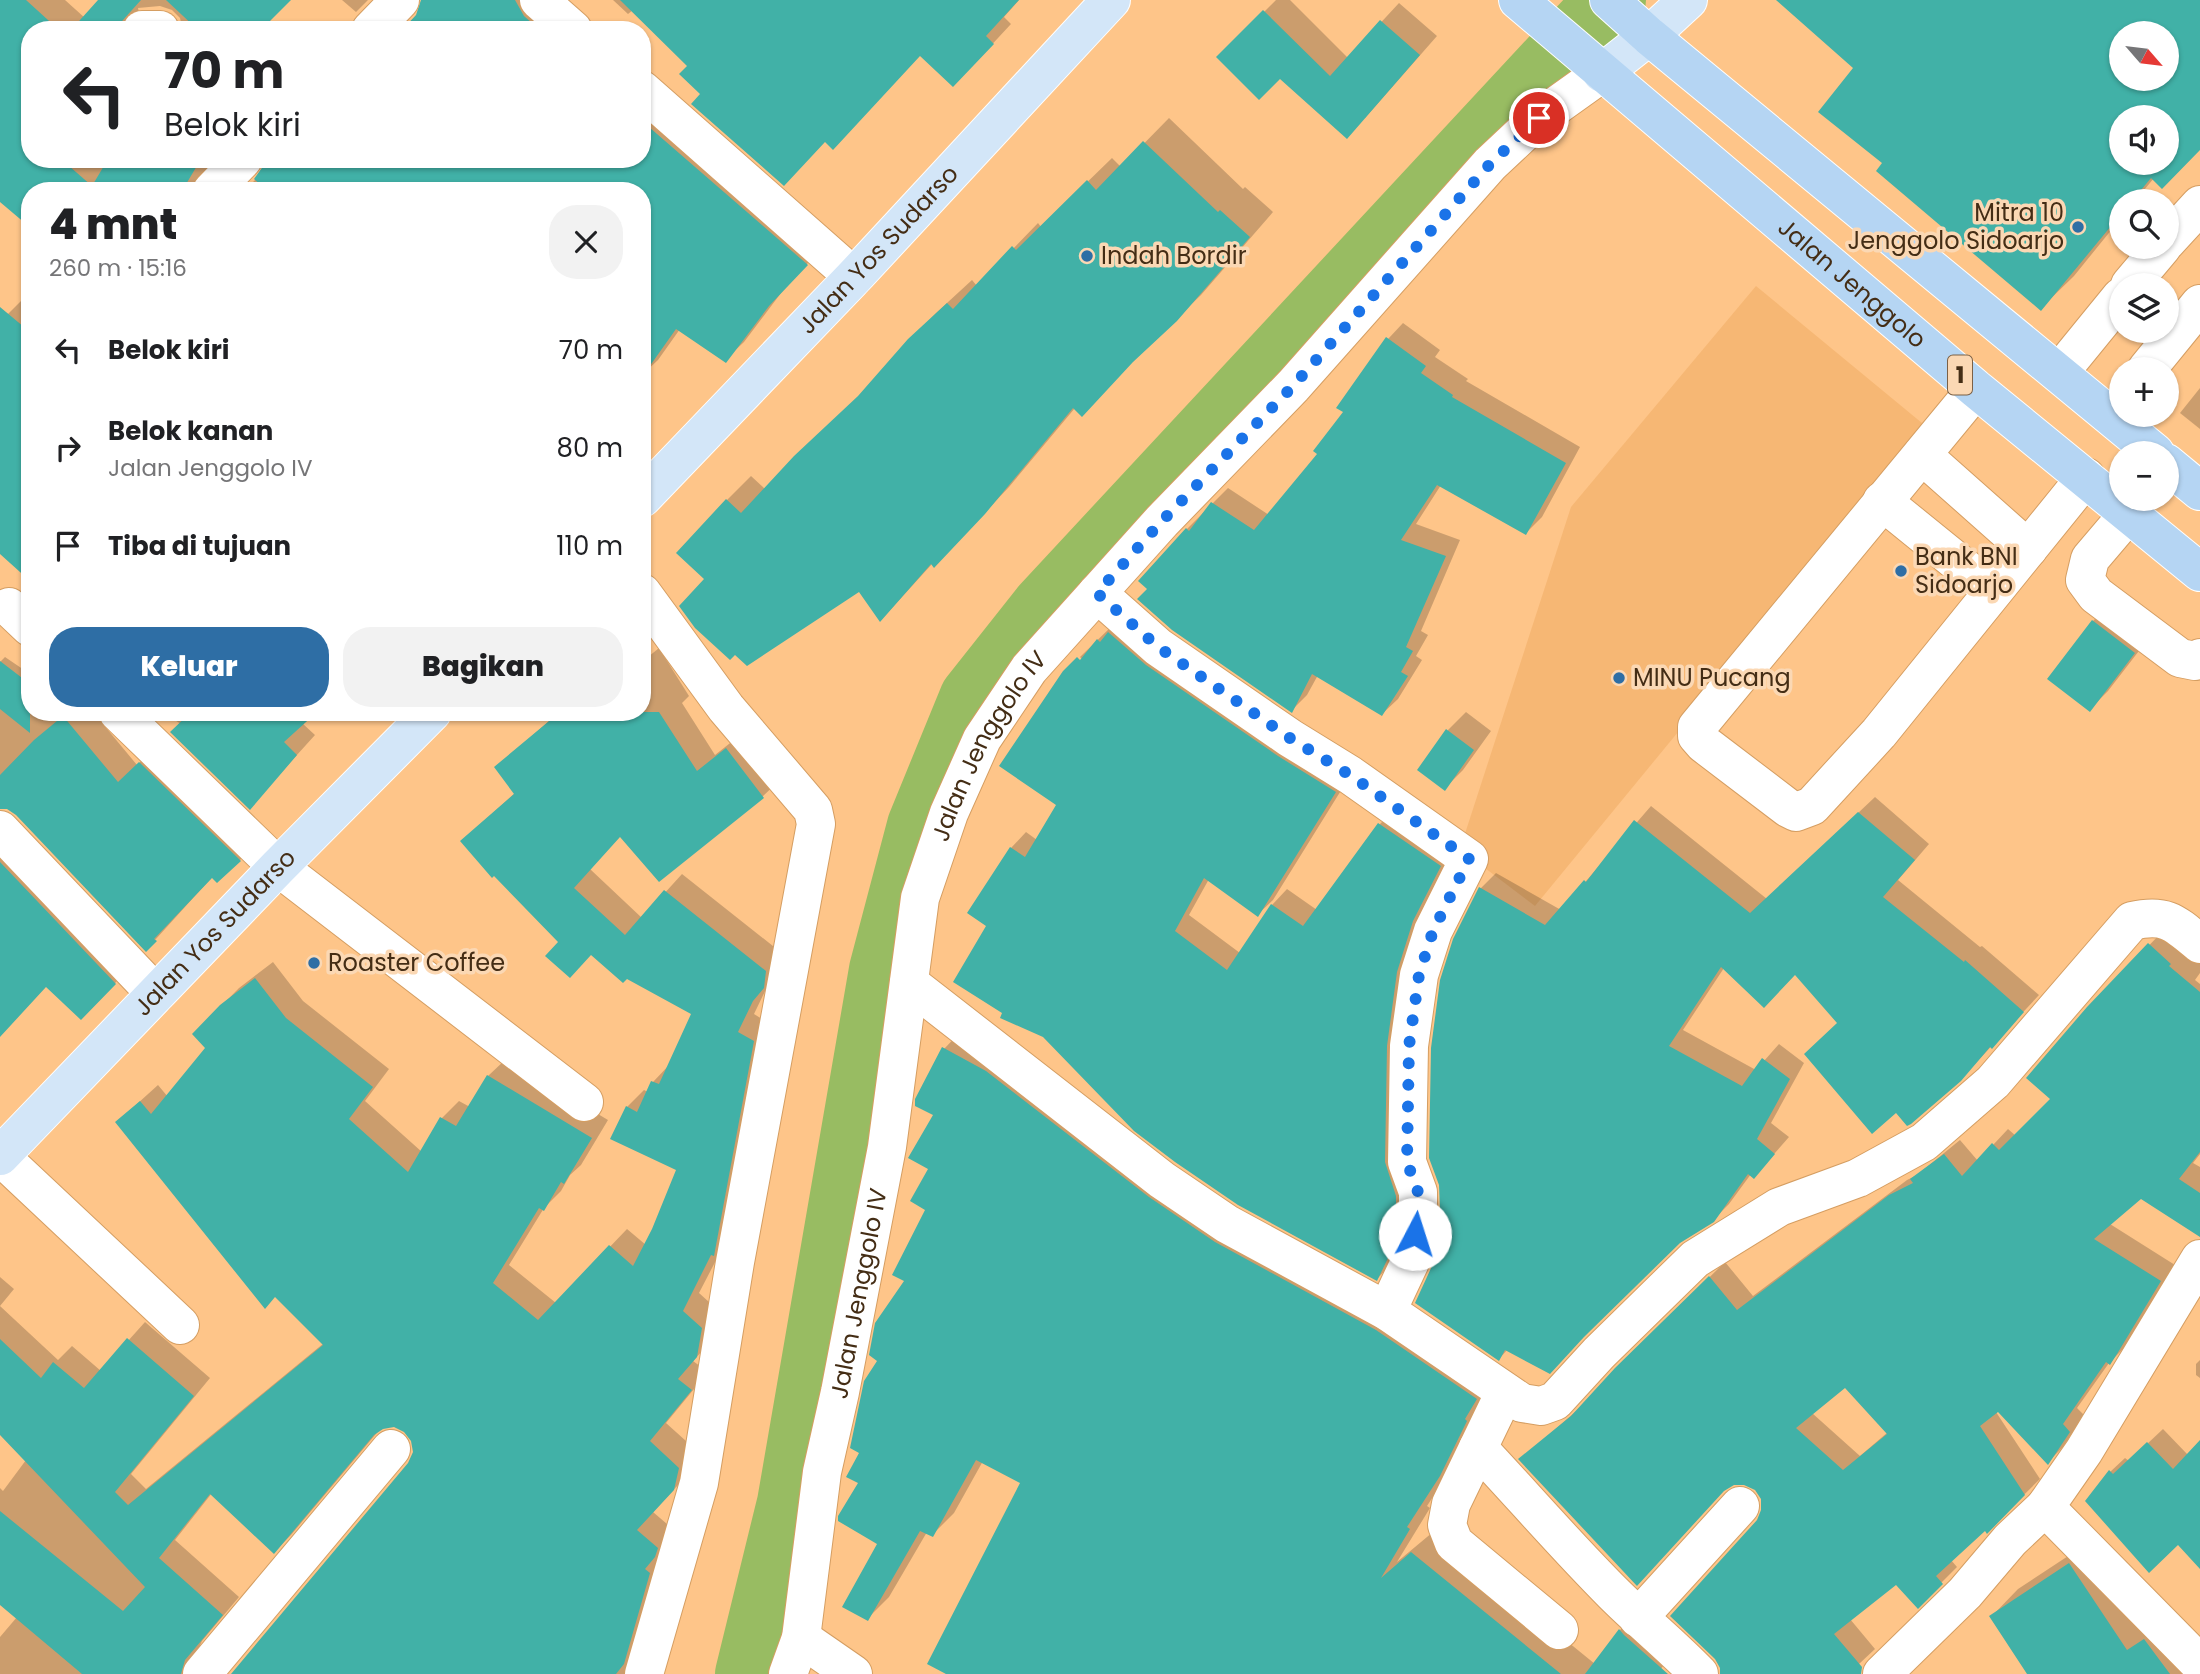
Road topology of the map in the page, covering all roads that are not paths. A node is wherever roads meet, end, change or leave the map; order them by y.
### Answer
1 (400, 0) edge
2 (540, 0) edge
3 (1111, 0) edge
4 (1518, 0) edge
5 (1688, 0) edge
6 (1611, 2) edge
7 (379, 21) edge
8 (563, 21) edge
9 (1649, 36) junction
10 (1589, 61) junction
11 (651, 98) edge
12 (234, 168) edge
13 (221, 182) edge
14 (2152, 259) edge
15 (2140, 273) edge
16 (854, 276) junction
17 (2200, 304) edge
18 (2109, 312) edge
19 (2157, 357) edge
20 (2059, 373) junction
21 (1976, 389) junction
22 (2109, 405) edge
23 (2132, 427) edge
24 (2144, 441) edge
25 (1922, 455) junction
26 (2179, 474) edge
27 (2086, 477) junction
28 (651, 489) edge
29 (2200, 492) edge
30 (1882, 501) junction
31 (2130, 512) junction
32 (2028, 549) junction
33 (2200, 572) edge
34 (1993, 591) junction
35 (1097, 593) junction
36 (651, 605) edge
37 (2200, 658) edge
38 (127, 721) edge
39 (423, 721) edge
40 (0, 830) edge
41 (278, 867) junction
42 (2200, 944) edge
43 (909, 983) junction
44 (156, 993) junction
45 (584, 1102) dead end
46 (0, 1156) edge
47 (2200, 1259) edge
48 (1387, 1311) junction
49 (180, 1325) dead end
50 (1505, 1392) junction
51 (1478, 1447) junction
52 (391, 1448) dead end
53 (1740, 1506) dead end
54 (2045, 1507) junction
55 (1638, 1618) junction
56 (1559, 1630) dead end
57 (801, 1638) junction
58 (2200, 1664) edge
59 (202, 1674) edge
60 (645, 1674) edge
61 (789, 1674) edge
62 (853, 1674) edge
63 (1699, 1674) edge
64 (1882, 1674) edge

1 - 7 street
2 - 8 street
3 - 16 main road, Jalan Yos Sudarso
4 - 10 highway, 1
5 - 9 main road
6 - 9 highway
9 - 10 main road
9 - 20 highway
10 - 21 highway, Jalan Jenggolo / 1
10 - 35 street, Jalan Jenggolo IV
11 - 16 street
12 - 13 street
14 - 15 street
16 - 28 main road, Jalan Yos Sudarso
17 - 19 street
18 - 20 street
20 - 22 highway
21 - 25 street
21 - 27 highway, Jalan Jenggolo / 1
23 - 24 highway
25 - 30 street
25 - 32 street
26 - 29 highway
27 - 31 highway, Jalan Jenggolo / 1
27 - 32 street
30 - 34 street
30 - 34 street
31 - 33 highway, Jalan Jenggolo / 1
31 - 37 street
32 - 34 street
35 - 43 street, Jalan Jenggolo IV
35 - 48 street
36 - 60 street
38 - 41 street
39 - 41 main road, Jalan Yos Sudarso
40 - 44 street
41 - 44 main road, Jalan Yos Sudarso
41 - 45 street
42 - 50 street
43 - 48 street
43 - 57 street, Jalan Jenggolo IV
44 - 46 main road, Jalan Yos Sudarso
46 - 49 street
47 - 54 street
48 - 50 street
50 - 51 street
51 - 55 street
51 - 56 street
52 - 59 street
53 - 55 street
54 - 58 street
54 - 64 street
55 - 63 street
57 - 61 street, Jalan Jenggolo IV
57 - 62 street

